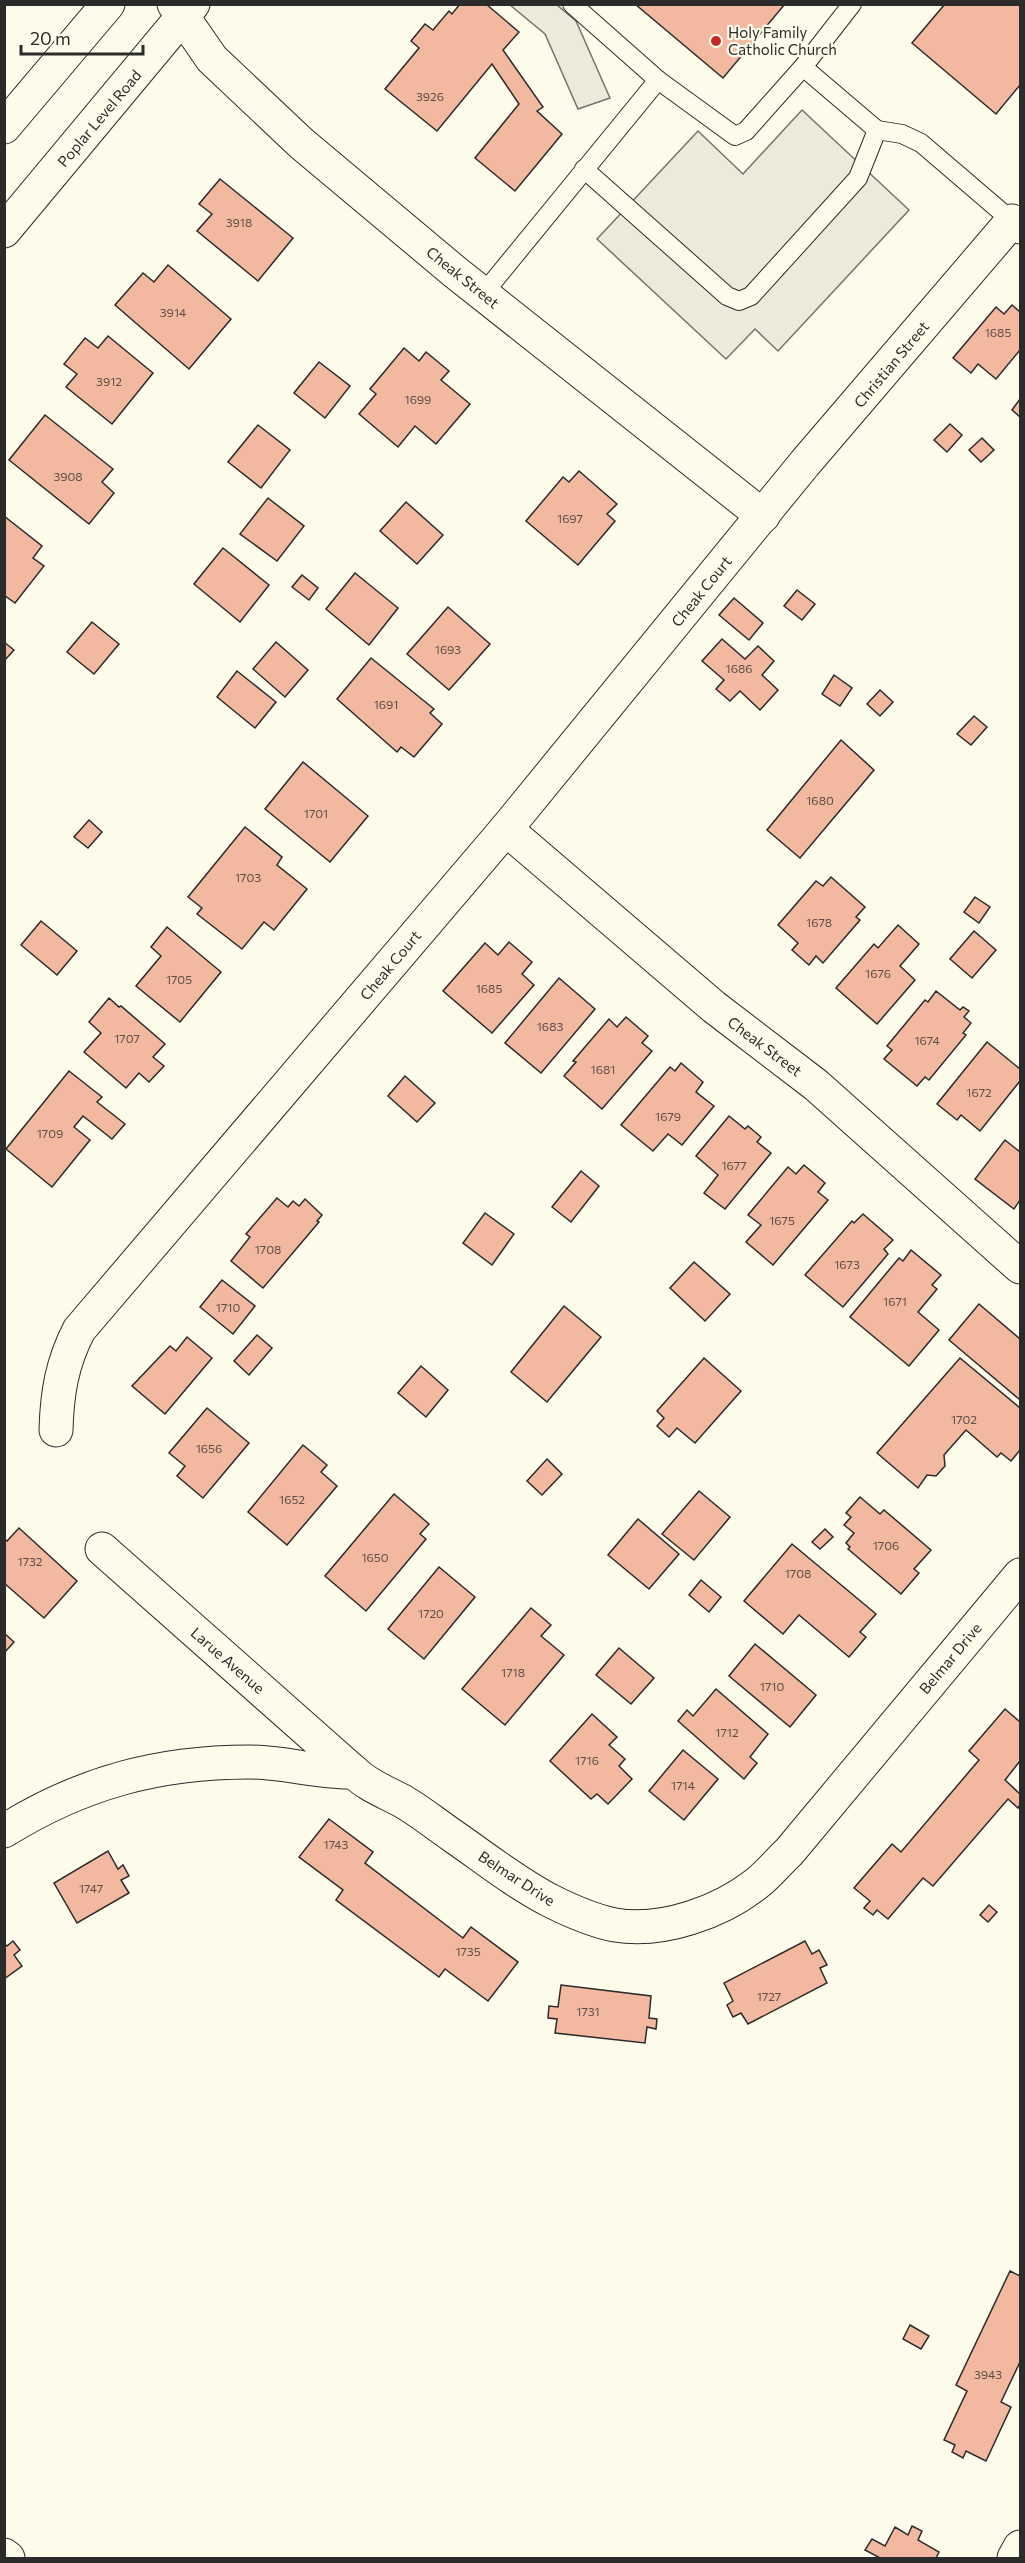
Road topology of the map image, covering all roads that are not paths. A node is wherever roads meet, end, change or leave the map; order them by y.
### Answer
1 (108, 4) edge
2 (572, 4) edge
3 (852, 4) edge
4 (183, 8) edge
5 (803, 67) junction
6 (658, 80) junction
7 (4, 127) edge
8 (877, 130) junction
9 (584, 169) junction
10 (1016, 224) edge
11 (4, 231) edge
12 (483, 294) junction
13 (763, 516) junction
14 (506, 829) junction
15 (1020, 1267) edge
16 (56, 1430) dead end
17 (102, 1549) dead end
18 (1020, 1575) edge
19 (354, 1772) junction
20 (4, 1831) edge
21 (1020, 2547) edge
22 (4, 2555) edge
23 (8, 2559) edge
24 (1014, 2559) edge

1 - 7 street
2 - 6 lane
3 - 5 lane
4 - 11 street, Poplar Level Road
4 - 12 street, Cheak Street
5 - 6 lane
5 - 8 lane
6 - 9 lane
8 - 9 lane
8 - 10 lane
9 - 12 lane
10 - 13 street, Christian Street
12 - 13 street, Cheak Street
13 - 14 street, Cheak Court
14 - 15 street, Cheak Street
14 - 16 street, Cheak Court
17 - 19 street, Larue Avenue
18 - 19 street, Belmar Drive
19 - 20 street
21 - 24 street
22 - 23 street

